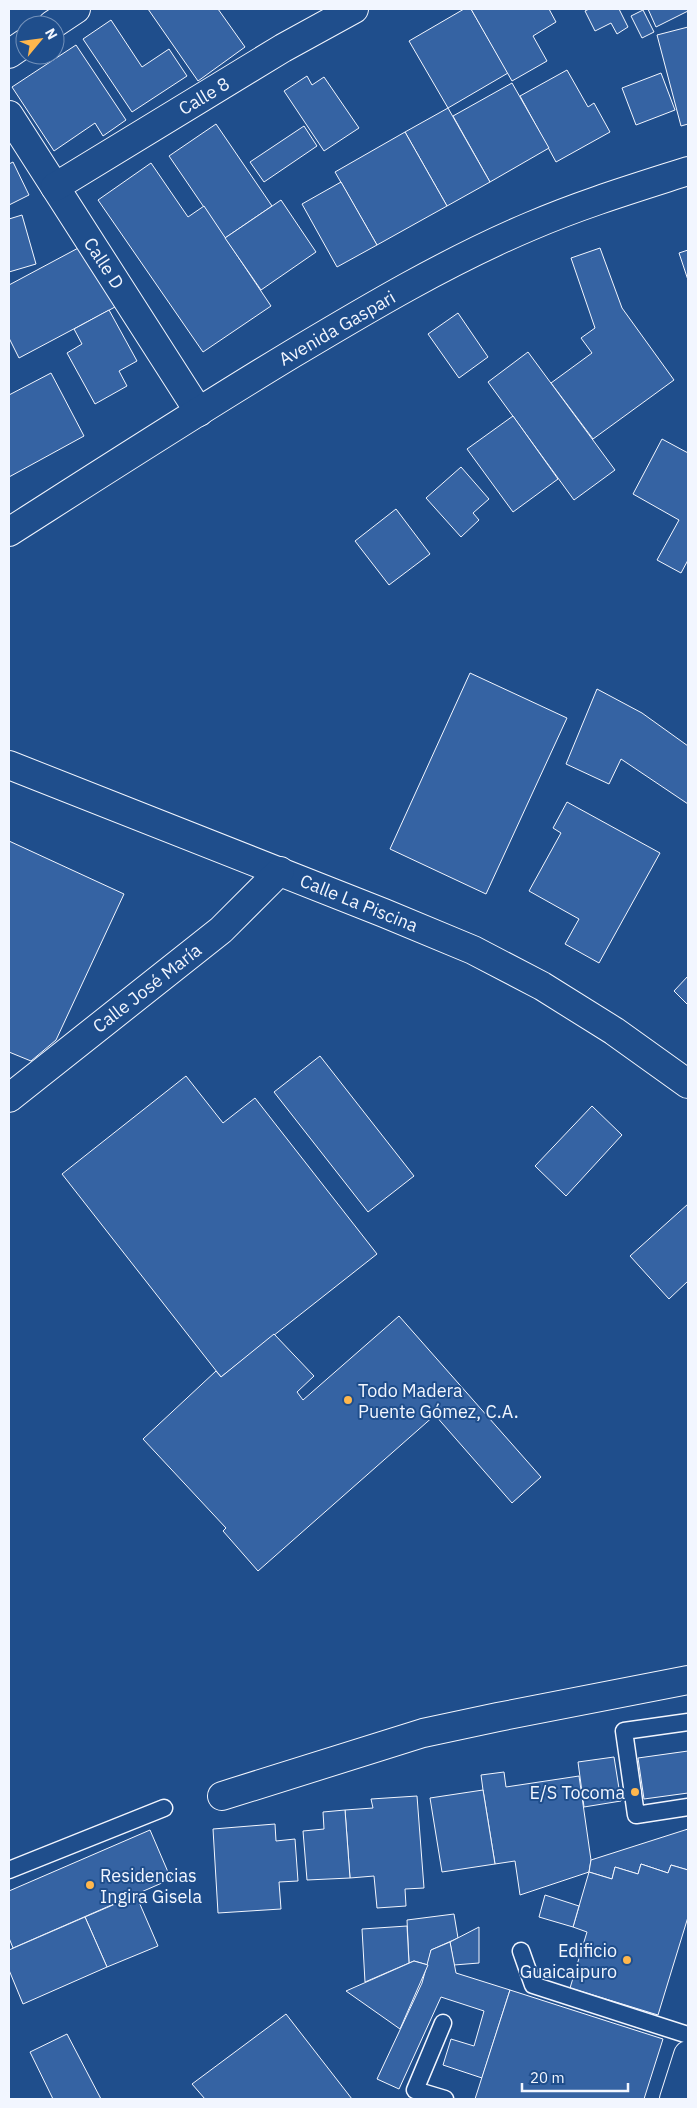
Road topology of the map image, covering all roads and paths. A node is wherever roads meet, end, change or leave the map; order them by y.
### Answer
1 (76, 9) edge
2 (354, 9) edge
3 (65, 16) edge
4 (9, 115) edge
5 (688, 171) edge
6 (55, 187) junction
7 (199, 412) junction
8 (9, 532) edge
9 (9, 765) edge
10 (280, 871) junction
11 (688, 1084) edge
12 (9, 1098) edge
13 (688, 1680) edge
14 (688, 1722) edge
15 (222, 1796) dead end
16 (688, 1807) edge
17 (164, 1808) dead end
18 (9, 1870) edge
19 (521, 1951) dead end
20 (443, 2023) dead end
21 (688, 2035) edge
22 (688, 2055) edge
23 (445, 2099) edge
24 (674, 2099) edge

1 - 3 street
2 - 6 street, Calle 8
4 - 6 street, Calle D
5 - 7 street, Avenida Gaspari
6 - 7 street, Calle D
7 - 8 street, Avenida Gaspari
9 - 10 street, Calle La Piscina
10 - 11 street, Calle La Piscina
10 - 12 street, Calle José María
13 - 15 street
14 - 16 lane
17 - 18 lane
19 - 21 lane
20 - 23 lane
22 - 24 street

